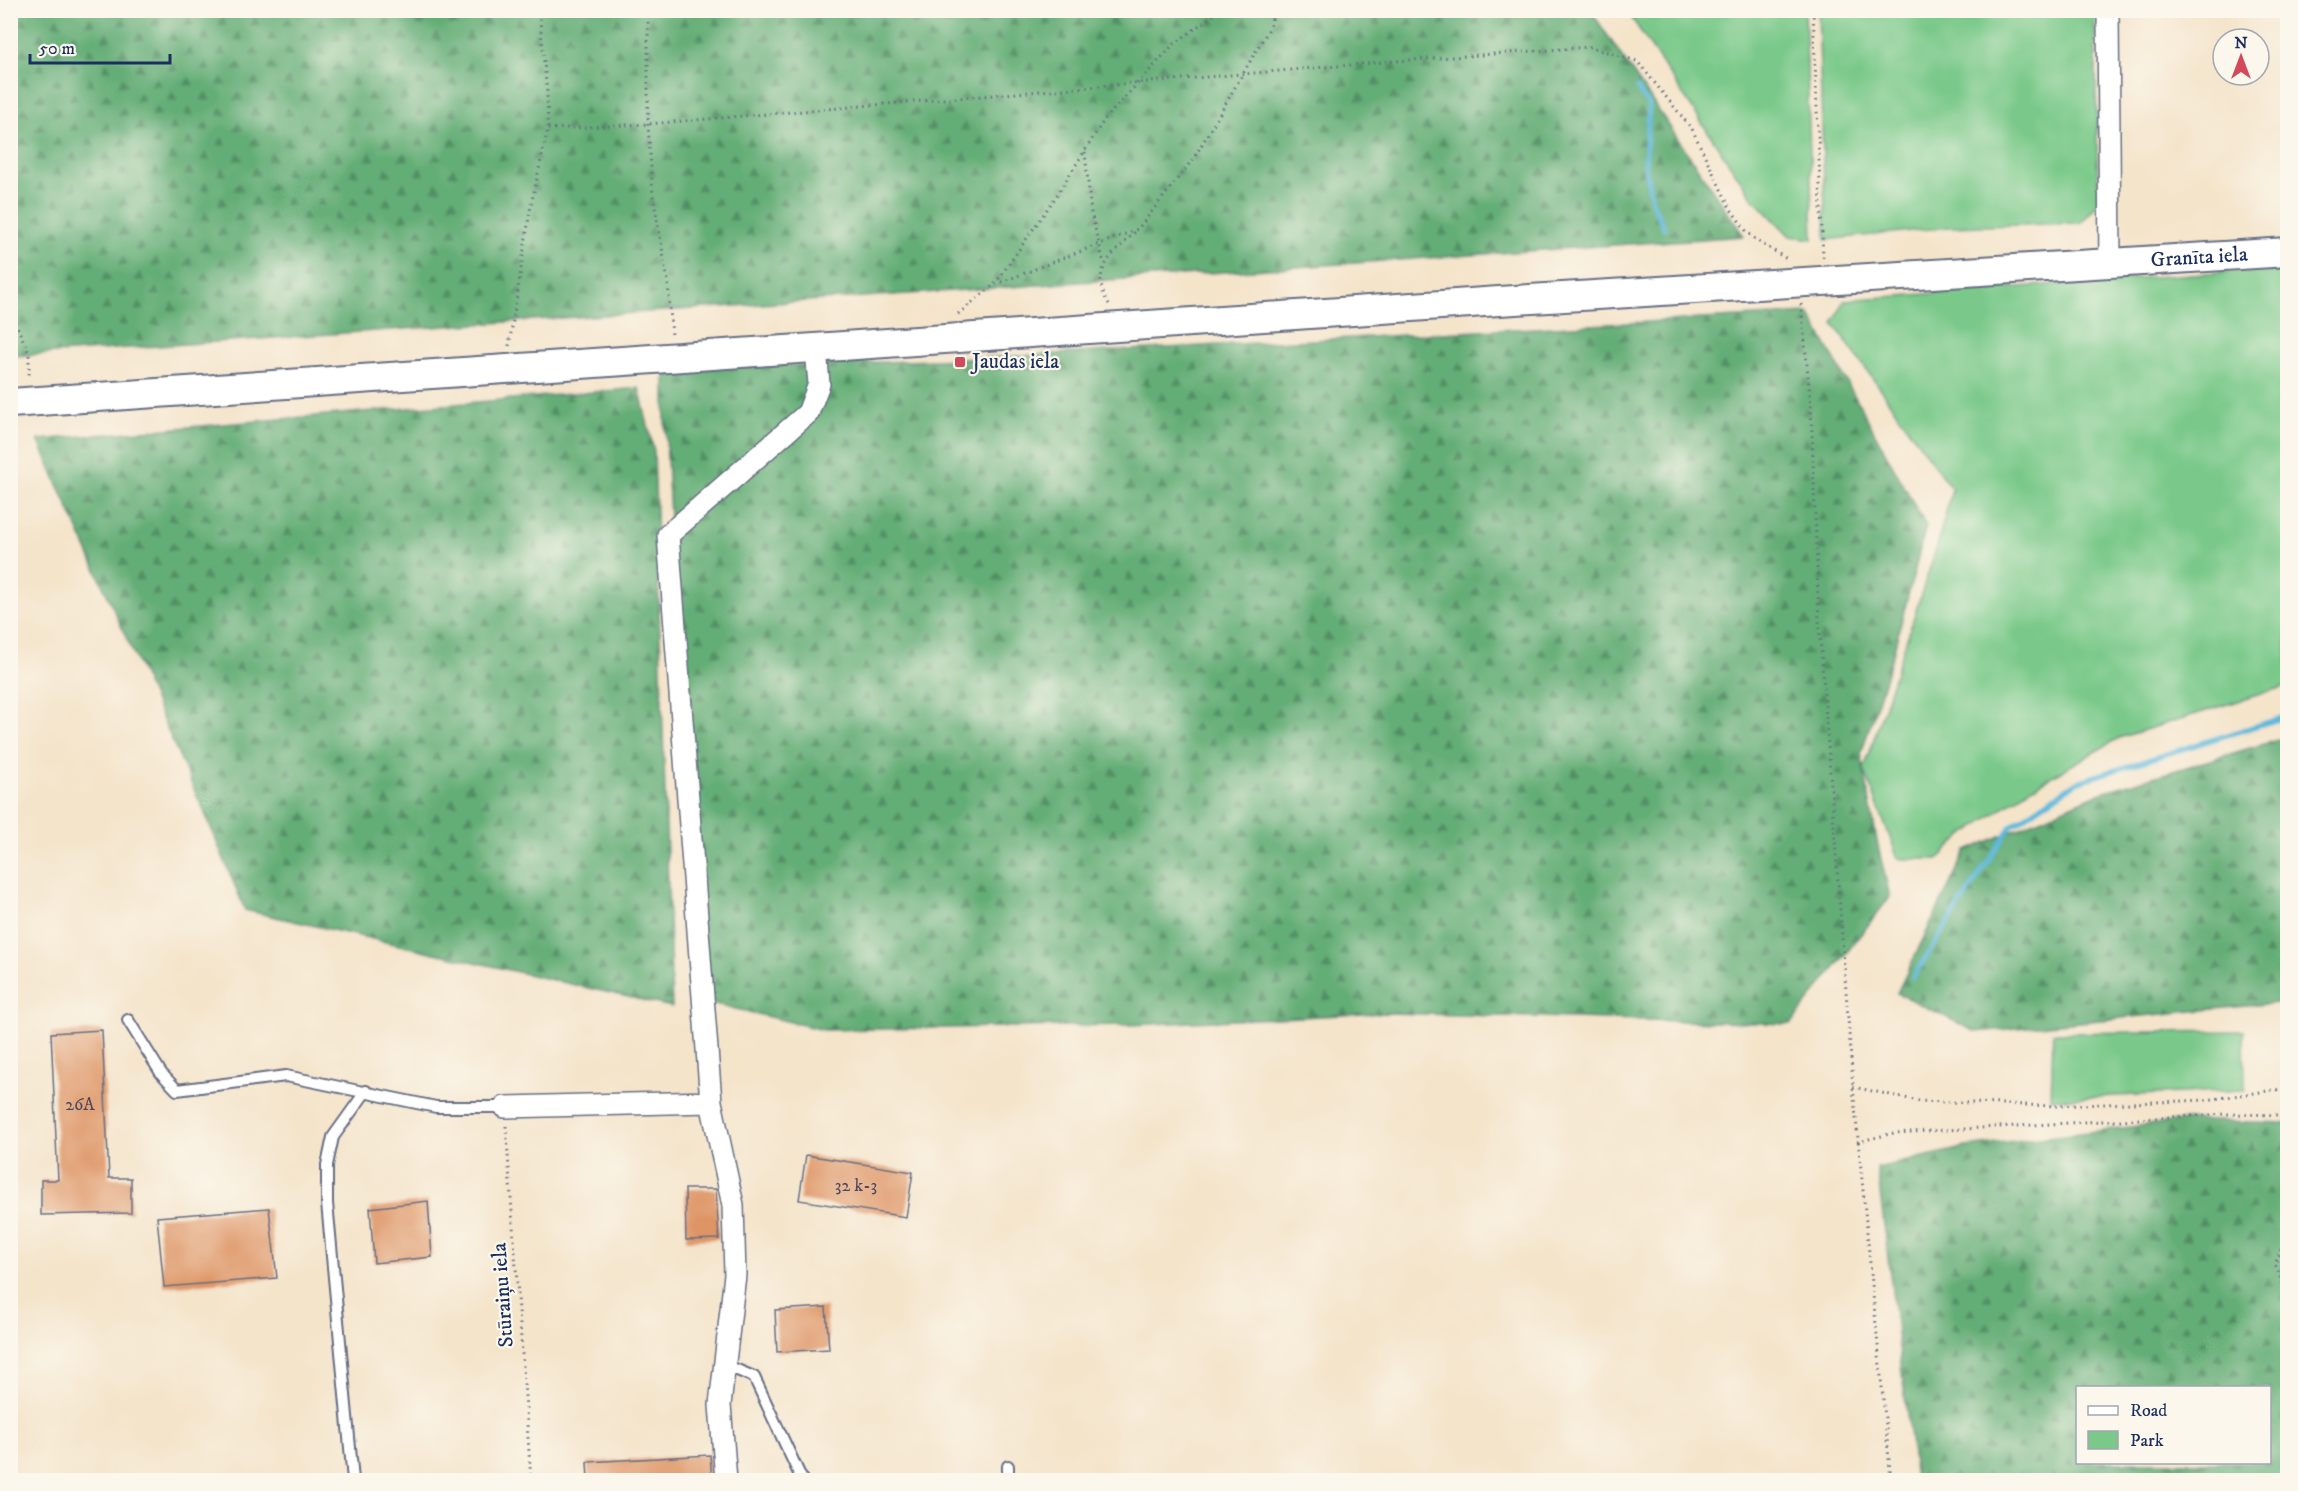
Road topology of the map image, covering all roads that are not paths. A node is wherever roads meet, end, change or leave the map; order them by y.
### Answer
1 (2108, 10) edge
2 (2288, 252) edge
3 (2110, 263) junction
4 (816, 349) junction
5 (20, 403) edge
6 (128, 1020) dead end
7 (366, 1091) junction
8 (711, 1102) junction
9 (505, 1107) joint
10 (724, 1365) junction
11 (1008, 1466) dead end
12 (353, 1480) edge
13 (726, 1480) edge
14 (802, 1480) edge
15 (1008, 1480) edge

1 - 3 street
2 - 3 main road, Granīta iela
3 - 4 main road, Granīta iela
4 - 5 main road, Granīta iela
4 - 8 street
6 - 7 lane
7 - 9 lane
7 - 12 lane
8 - 9 street
8 - 10 street
10 - 13 street
10 - 14 lane
11 - 15 lane

